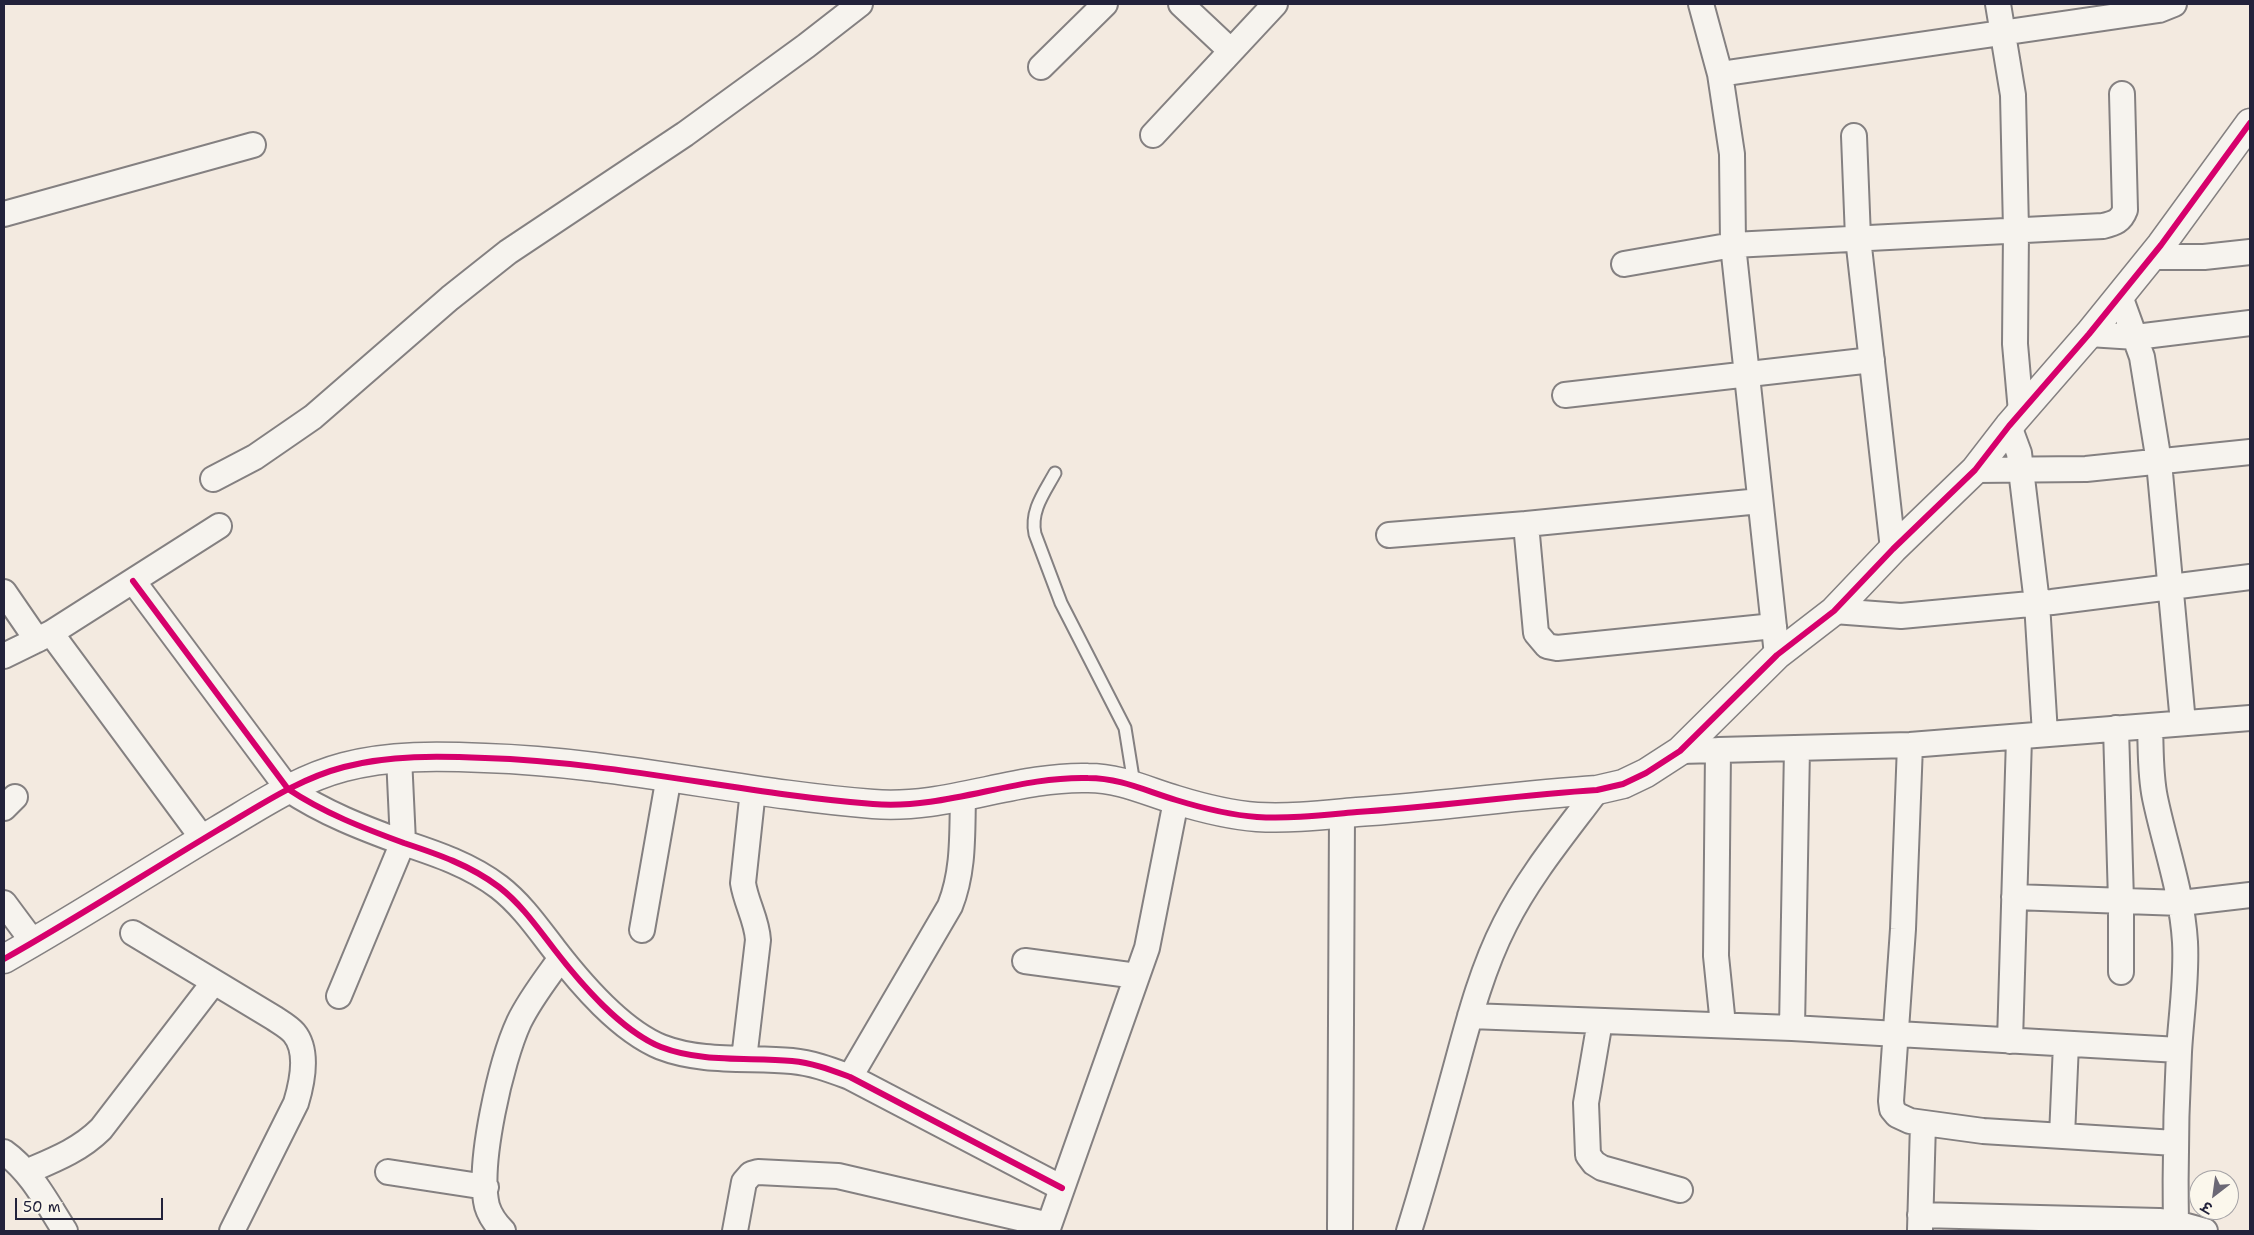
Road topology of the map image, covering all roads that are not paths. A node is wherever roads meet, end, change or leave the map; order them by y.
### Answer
1 (860, 4) edge
2 (1105, 4) edge
3 (1180, 4) edge
4 (1275, 4) edge
5 (1702, 4) edge
6 (1998, 4) edge
7 (2174, 4) edge
8 (2002, 34) junction
9 (1231, 51) junction
10 (1041, 67) dead end
11 (1720, 74) junction
12 (2122, 94) dead end
13 (2250, 122) edge
14 (1153, 135) dead end
15 (1854, 136) dead end
16 (253, 144) dead end
17 (4, 214) edge
18 (2016, 230) junction
19 (1858, 238) junction
20 (1734, 245) junction
21 (2250, 252) edge
22 (2152, 257) junction
23 (1624, 264) dead end
24 (2120, 296) junction
25 (2250, 323) edge
26 (2089, 334) junction
27 (2136, 337) junction
28 (1872, 360) junction
29 (1746, 373) junction
30 (1565, 395) dead end
31 (2015, 419) junction
32 (2250, 452) edge
33 (2159, 462) junction
34 (2021, 469) junction
35 (1975, 470) junction
36 (1055, 473) dead end
37 (213, 479) dead end
38 (1760, 501) junction
39 (1526, 524) junction
40 (219, 526) dead end
41 (1389, 535) dead end
42 (1893, 549) junction
43 (2250, 577) edge
44 (133, 581) junction
45 (2169, 587) junction
46 (4, 592) edge
47 (2037, 604) junction
48 (1834, 611) junction
49 (1774, 626) junction
50 (44, 636) junction
51 (1777, 655) junction
52 (4, 656) edge
53 (2250, 718) edge
54 (2183, 723) junction
55 (2150, 726) junction
56 (2116, 728) junction
57 (2045, 734) junction
58 (2019, 738) junction
59 (1910, 745) junction
60 (1797, 748) junction
61 (1680, 750) junction
62 (1718, 750) junction
63 (399, 757) junction
64 (669, 776) junction
65 (1134, 784) junction
66 (288, 789) junction
67 (754, 790) junction
68 (1597, 790) junction
69 (963, 797) junction
70 (1176, 800) junction
71 (1342, 813) junction
72 (203, 839) junction
73 (403, 842) junction
74 (2250, 895) edge
75 (2014, 897) junction
76 (2121, 902) junction
77 (4, 903) edge
78 (2181, 903) junction
79 (642, 930) dead end
80 (133, 933) dead end
81 (33, 942) junction
82 (561, 958) junction
83 (4, 959) edge
84 (1025, 961) dead end
85 (2121, 972) dead end
86 (1137, 976) junction
87 (214, 982) junction
88 (339, 996) dead end
89 (1470, 1016) junction
90 (1600, 1021) junction
91 (1723, 1025) junction
92 (1792, 1028) junction
93 (1895, 1034) junction
94 (2010, 1041) junction
95 (2066, 1044) junction
96 (2179, 1050) junction
97 (744, 1058) junction
98 (850, 1077) junction
99 (1923, 1123) junction
100 (2062, 1136) junction
101 (2175, 1143) junction
102 (4, 1152) edge
103 (26, 1172) junction
104 (388, 1172) dead end
105 (486, 1187) junction
106 (1062, 1188) junction
107 (1680, 1190) dead end
108 (1920, 1223) edge
109 (2176, 1223) junction
110 (2097, 1225) edge
111 (1048, 1228) edge
112 (1340, 1228) dead end
113 (65, 1231) edge
114 (232, 1231) edge
115 (503, 1231) edge
116 (734, 1231) edge
117 (1408, 1231) edge
118 (2205, 1231) edge

1 - 37 street
2 - 10 street
3 - 9 street
4 - 9 street
5 - 11 street
6 - 8 street
7 - 8 street
8 - 11 street
8 - 18 street
9 - 14 street
11 - 20 street
12 - 18 street
13 - 22 street
15 - 19 street
16 - 17 street
18 - 19 street
18 - 31 street
19 - 20 street
19 - 28 street
20 - 23 street
20 - 29 street
21 - 22 street
22 - 24 street
24 - 26 street
24 - 27 street
25 - 27 street
26 - 27 street
26 - 31 street
27 - 33 street
28 - 29 street
28 - 42 street
29 - 30 street
29 - 38 street
31 - 34 street
31 - 35 street
32 - 33 street
33 - 34 street
33 - 45 street
34 - 35 street
34 - 47 street
35 - 42 street
36 - 65 lane
38 - 39 street
38 - 49 street
39 - 41 street
39 - 49 street
40 - 44 street
42 - 48 street
43 - 45 street
44 - 50 street
44 - 66 street
45 - 47 street
45 - 54 street
46 - 50 street
47 - 48 street
47 - 57 street
48 - 51 street
49 - 51 street
50 - 52 street
50 - 72 street
51 - 61 street
53 - 54 street
54 - 55 street
55 - 56 street
55 - 78 street
56 - 57 street
56 - 76 street
57 - 58 street
58 - 59 street
58 - 75 street
59 - 60 street
59 - 93 street
60 - 62 street
60 - 92 street
61 - 62 street
61 - 68 street
62 - 91 street
63 - 64 street
63 - 66 street
63 - 73 street
64 - 67 street
64 - 79 street
65 - 69 street
65 - 70 street
66 - 72 street
66 - 73 street
67 - 69 street
67 - 97 street
68 - 71 street
68 - 89 street
69 - 98 street
70 - 71 street
70 - 86 street
71 - 112 street
72 - 81 street
73 - 82 street
73 - 88 street
74 - 78 street
75 - 76 street
75 - 94 street
76 - 78 street
76 - 85 street
77 - 81 street
78 - 96 street
80 - 87 street
81 - 83 street
82 - 97 street
82 - 105 street
84 - 86 street
86 - 106 street
87 - 103 street
87 - 114 street
89 - 90 street
89 - 117 street
90 - 91 street
90 - 107 street
91 - 92 street
92 - 93 street
93 - 94 street
93 - 99 street
94 - 95 street
95 - 96 street
95 - 100 street
96 - 101 street
97 - 98 street
98 - 106 street
99 - 100 street
99 - 108 street
100 - 101 street
101 - 109 street
102 - 103 street
103 - 113 street
104 - 105 street
105 - 115 street
106 - 111 street
108 - 110 street
109 - 110 street
109 - 118 street
111 - 116 street

